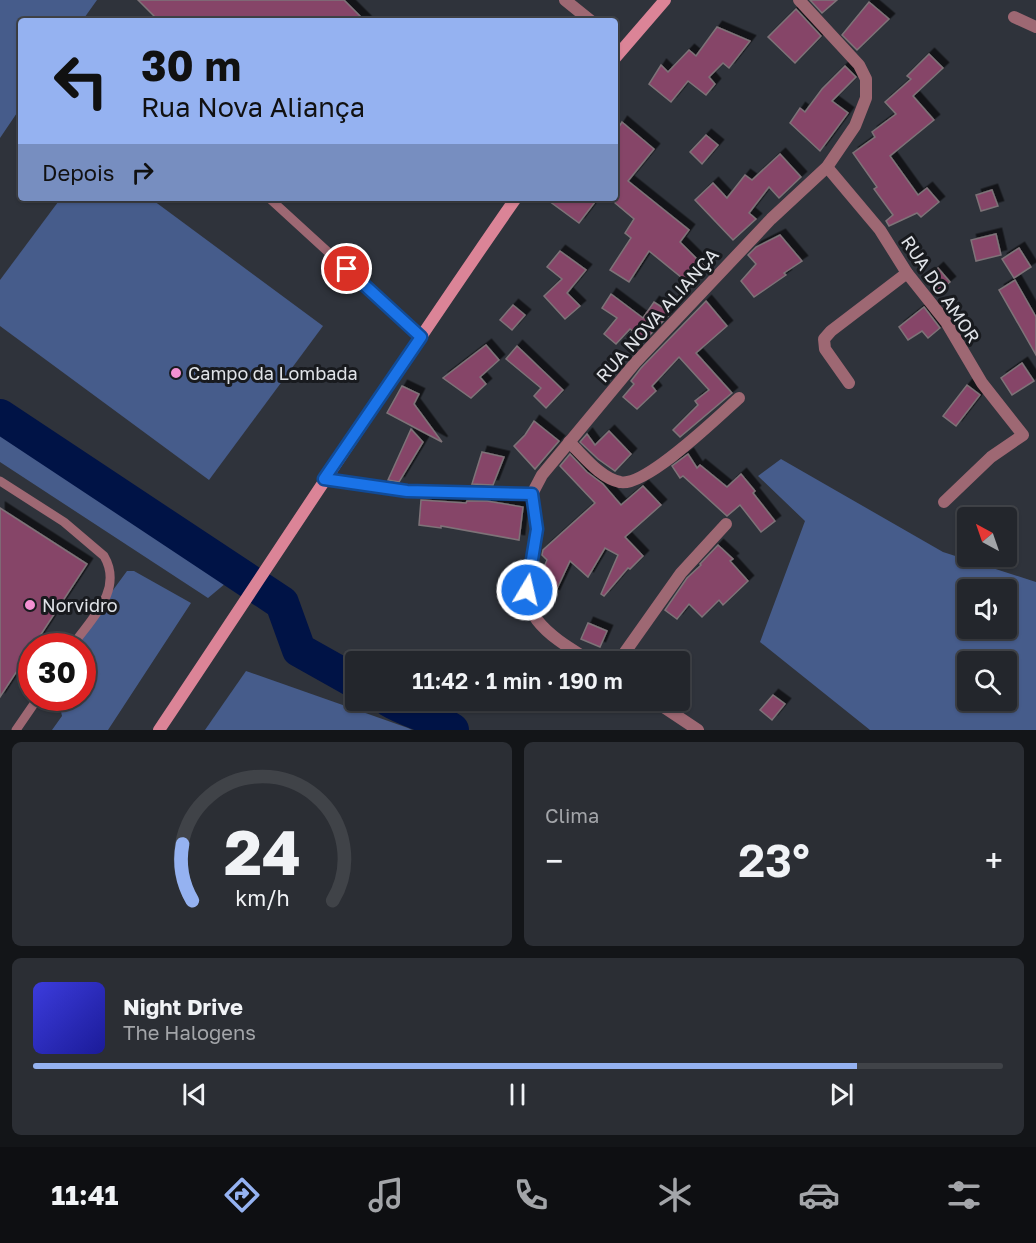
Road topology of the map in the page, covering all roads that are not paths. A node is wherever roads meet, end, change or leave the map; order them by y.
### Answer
1 (565, 0) edge
2 (665, 0) edge
3 (799, 0) edge
4 (1014, 17) dead end
5 (587, 18) edge
6 (1035, 26) edge
7 (619, 44) edge
8 (827, 167) junction
9 (272, 201) edge
10 (514, 201) edge
11 (908, 273) junction
12 (421, 337) junction
13 (849, 383) dead end
14 (739, 398) dead end
15 (569, 442) junction
16 (324, 479) junction
17 (0, 481) edge
18 (532, 494) junction
19 (944, 502) dead end
20 (726, 524) dead end
21 (81, 633) edge
22 (576, 651) edge
23 (626, 651) edge
24 (29, 711) edge
25 (670, 711) edge
26 (16, 730) edge
27 (159, 730) edge
28 (698, 730) edge

1 - 5 street
2 - 7 main road
3 - 8 street, RUA NOVA ALIANÇA
4 - 6 street
8 - 11 street, RUA DO AMOR
8 - 15 street, RUA NOVA ALIANÇA
9 - 12 lane
10 - 12 main road
11 - 13 street
11 - 19 street, RUA DO AMOR
12 - 16 main road
14 - 15 street
15 - 18 street, RUA NOVA ALIANÇA
16 - 18 street
16 - 27 main road
17 - 21 lane
18 - 22 street
20 - 23 street
24 - 26 lane
25 - 28 street

